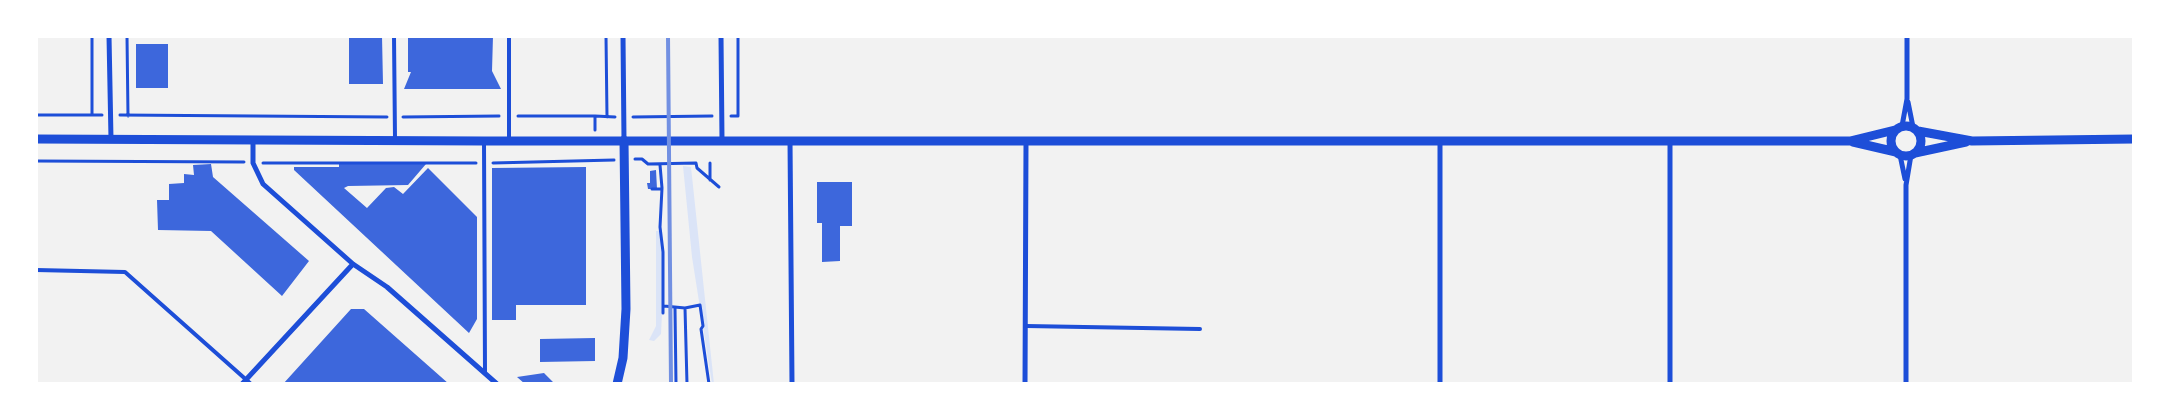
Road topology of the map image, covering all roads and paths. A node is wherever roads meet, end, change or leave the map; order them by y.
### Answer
1 (92, 36) edge
2 (109, 36) edge
3 (127, 36) edge
4 (394, 36) edge
5 (509, 36) edge
6 (606, 36) edge
7 (623, 36) edge
8 (721, 36) edge
9 (738, 36) edge
10 (1907, 36) edge
11 (1907, 99) junction
12 (92, 115) junction
13 (36, 116) edge
14 (110, 116) junction
15 (128, 116) junction
16 (509, 116) junction
17 (595, 116) junction
18 (607, 116) junction
19 (722, 116) junction
20 (395, 117) junction
21 (624, 117) junction
22 (1899, 128) junction
23 (1915, 129) junction
24 (36, 139) edge
25 (111, 139) junction
26 (2134, 139) edge
27 (253, 140) junction
28 (595, 140) junction
29 (624, 140) junction
30 (722, 140) junction
31 (790, 140) junction
32 (1972, 140) junction
33 (395, 141) junction
34 (484, 141) junction
35 (509, 141) junction
36 (1850, 141) junction
37 (1026, 142) junction
38 (1440, 142) junction
39 (1670, 142) junction
40 (1898, 154) junction
41 (1913, 154) junction
42 (624, 160) junction
43 (36, 161) edge
44 (595, 161) junction
45 (253, 163) junction
46 (484, 163) junction
47 (710, 163) dead end
48 (660, 164) junction
49 (710, 180) junction
50 (1906, 185) junction
51 (719, 187) dead end
52 (652, 189) dead end
53 (662, 189) junction
54 (353, 264) junction
55 (36, 270) edge
56 (664, 306) junction
57 (675, 308) junction
58 (685, 308) junction
59 (663, 314) dead end
60 (1026, 326) junction
61 (1200, 329) dead end
62 (485, 372) junction
63 (244, 382) edge
64 (619, 382) edge
65 (251, 384) edge
66 (497, 384) edge
67 (676, 384) edge
68 (687, 384) edge
69 (709, 384) edge
70 (792, 384) edge
71 (1025, 384) edge
72 (1440, 384) edge
73 (1670, 384) edge
74 (1906, 384) edge

1 - 12 path
2 - 14 street
3 - 15 path
4 - 20 lane
5 - 16 lane
6 - 18 path
7 - 21 street
8 - 19 street
9 - 19 path
10 - 11 street
11 - 22 street
11 - 23 street
12 - 13 path
12 - 14 path
14 - 15 path
14 - 25 street
15 - 20 path
16 - 17 path
16 - 20 path
16 - 35 lane
17 - 18 path
17 - 28 path
18 - 21 path
19 - 21 path
19 - 30 street
20 - 33 lane
21 - 29 street
22 - 23 street
22 - 36 street
22 - 40 street
23 - 32 street
23 - 41 street
24 - 25 street
25 - 27 street
26 - 32 street
27 - 33 street
27 - 45 street
28 - 29 street
28 - 35 street
28 - 44 path
29 - 30 street
29 - 42 street
30 - 31 street
31 - 37 street
31 - 70 street
32 - 41 street
33 - 34 street
34 - 35 street
34 - 46 lane
36 - 39 street
36 - 40 street
37 - 38 street
37 - 60 street
38 - 39 street
38 - 72 street
39 - 73 street
40 - 41 street
40 - 50 street
41 - 50 street
42 - 44 path
42 - 48 path
42 - 64 street
43 - 45 path
44 - 46 path
45 - 46 path
45 - 54 street
46 - 62 lane
47 - 49 path
48 - 49 path
48 - 53 path
49 - 51 path
50 - 74 street
52 - 53 path
53 - 56 path
54 - 62 street
54 - 63 street
55 - 63 lane
56 - 57 path
56 - 59 path
57 - 58 path
57 - 67 path
58 - 68 path
58 - 69 path
60 - 61 lane
60 - 71 street
62 - 66 street
63 - 65 lane

